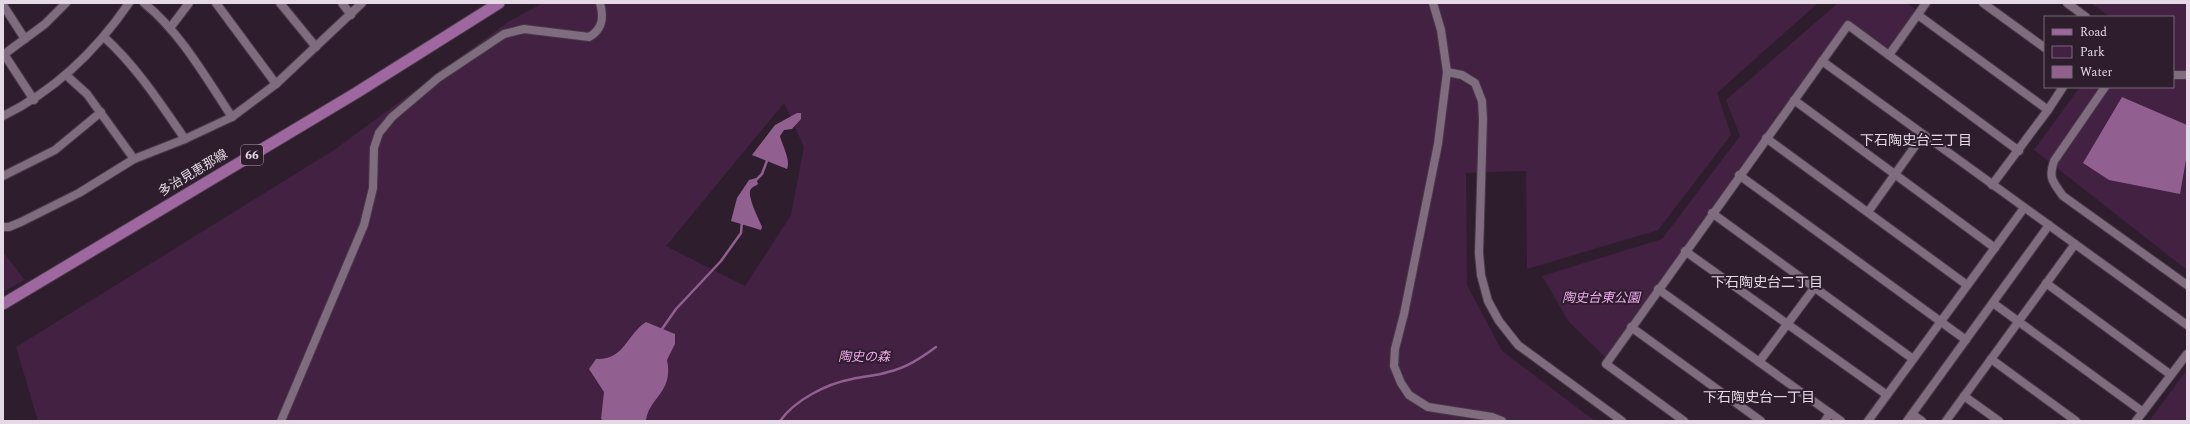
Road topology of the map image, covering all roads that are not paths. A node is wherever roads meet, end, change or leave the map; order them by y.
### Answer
1 (129, 3) edge
2 (144, 3) edge
3 (189, 3) edge
4 (216, 3) edge
5 (280, 3) edge
6 (342, 3) edge
7 (362, 3) edge
8 (499, 3) edge
9 (600, 3) edge
10 (1433, 3) edge
11 (1926, 3) edge
12 (1983, 3) edge
13 (2067, 3) edge
14 (64, 4) edge
15 (3, 5) edge
16 (351, 15) junction
17 (1918, 15) junction
18 (2085, 16) edge
19 (170, 28) junction
20 (104, 37) junction
21 (25, 39) junction
22 (316, 47) junction
23 (2044, 47) edge
24 (4, 54) edge
25 (1889, 55) junction
26 (1822, 62) junction
27 (1447, 72) junction
28 (66, 75) junction
29 (2174, 75) edge
30 (2187, 75) edge
31 (276, 84) junction
32 (2062, 88) edge
33 (2104, 88) edge
34 (34, 100) junction
35 (1794, 100) junction
36 (2048, 110) junction
37 (101, 112) junction
38 (3, 116) edge
39 (232, 117) junction
40 (1923, 135) junction
41 (1766, 138) junction
42 (185, 139) junction
43 (2019, 151) junction
44 (134, 159) junction
45 (1739, 175) junction
46 (1895, 175) junction
47 (3, 176) edge
48 (1992, 185) junction
49 (2024, 208) junction
50 (1868, 212) junction
51 (1712, 213) junction
52 (2049, 225) junction
53 (3, 227) edge
54 (2075, 244) junction
55 (1995, 248) junction
56 (1685, 251) junction
57 (2046, 283) junction
58 (1967, 285) junction
59 (2187, 285) edge
60 (1815, 287) junction
61 (1658, 289) junction
62 (1993, 303) junction
63 (3, 304) edge
64 (2019, 320) junction
65 (1940, 321) junction
66 (1787, 325) junction
67 (2187, 325) edge
68 (1631, 327) junction
69 (1966, 340) junction
70 (2187, 354) edge
71 (1913, 359) junction
72 (1991, 359) junction
73 (1759, 362) junction
74 (2171, 375) junction
75 (1887, 395) junction
76 (1964, 396) junction
77 (2142, 412) junction
78 (1830, 414) junction
79 (1912, 414) junction
80 (281, 421) edge
81 (1502, 421) edge
82 (1622, 421) edge
83 (1684, 421) edge
84 (1761, 421) edge
85 (1825, 421) edge
86 (1841, 421) edge
87 (1868, 421) edge
88 (1907, 421) edge
89 (1922, 421) edge
90 (1946, 421) edge
91 (1999, 421) edge
92 (2076, 421) edge
93 (2136, 421) edge

1 - 20 street
2 - 19 street
3 - 19 street
4 - 31 street
5 - 22 street
6 - 16 street
7 - 16 street
8 - 63 main road, 多治見恵那線 / 66
9 - 80 street
10 - 27 street
11 - 17 street
12 - 23 street
13 - 18 street
14 - 21 street
15 - 21 street
16 - 22 street
17 - 25 street
17 - 36 street
19 - 39 street
20 - 28 street
20 - 42 street
21 - 24 street
22 - 31 street
24 - 34 street
25 - 26 street
25 - 43 street
26 - 35 street
26 - 40 street
27 - 81 street
27 - 82 street
28 - 34 street
28 - 37 street
29 - 30 street
31 - 39 street
32 - 36 street
33 - 59 street
34 - 38 street
35 - 41 street
35 - 46 street
36 - 43 street
37 - 44 street
37 - 47 street
39 - 42 street
40 - 46 street
40 - 48 street
41 - 45 street
41 - 50 street
42 - 44 street
43 - 48 street
44 - 53 street
45 - 51 street
45 - 65 street
46 - 50 street
46 - 55 street
48 - 49 street
49 - 52 street
49 - 55 street
50 - 58 street
51 - 56 street
51 - 60 street
52 - 54 street
52 - 62 street
54 - 57 street
54 - 67 street
55 - 58 street
56 - 61 street
56 - 66 street
57 - 64 street
57 - 74 street
58 - 65 street
60 - 66 street
60 - 71 street
61 - 68 street
61 - 73 street
62 - 64 street
62 - 69 street
64 - 72 street
64 - 77 street
65 - 69 street
65 - 71 street
66 - 73 street
66 - 75 street
68 - 83 street
68 - 84 street
69 - 79 street
70 - 74 street
71 - 75 street
72 - 76 street
72 - 92 street
73 - 78 street
74 - 77 street
75 - 87 street
76 - 90 street
76 - 91 street
77 - 93 street
78 - 85 street
78 - 86 street
79 - 88 street
79 - 89 street

